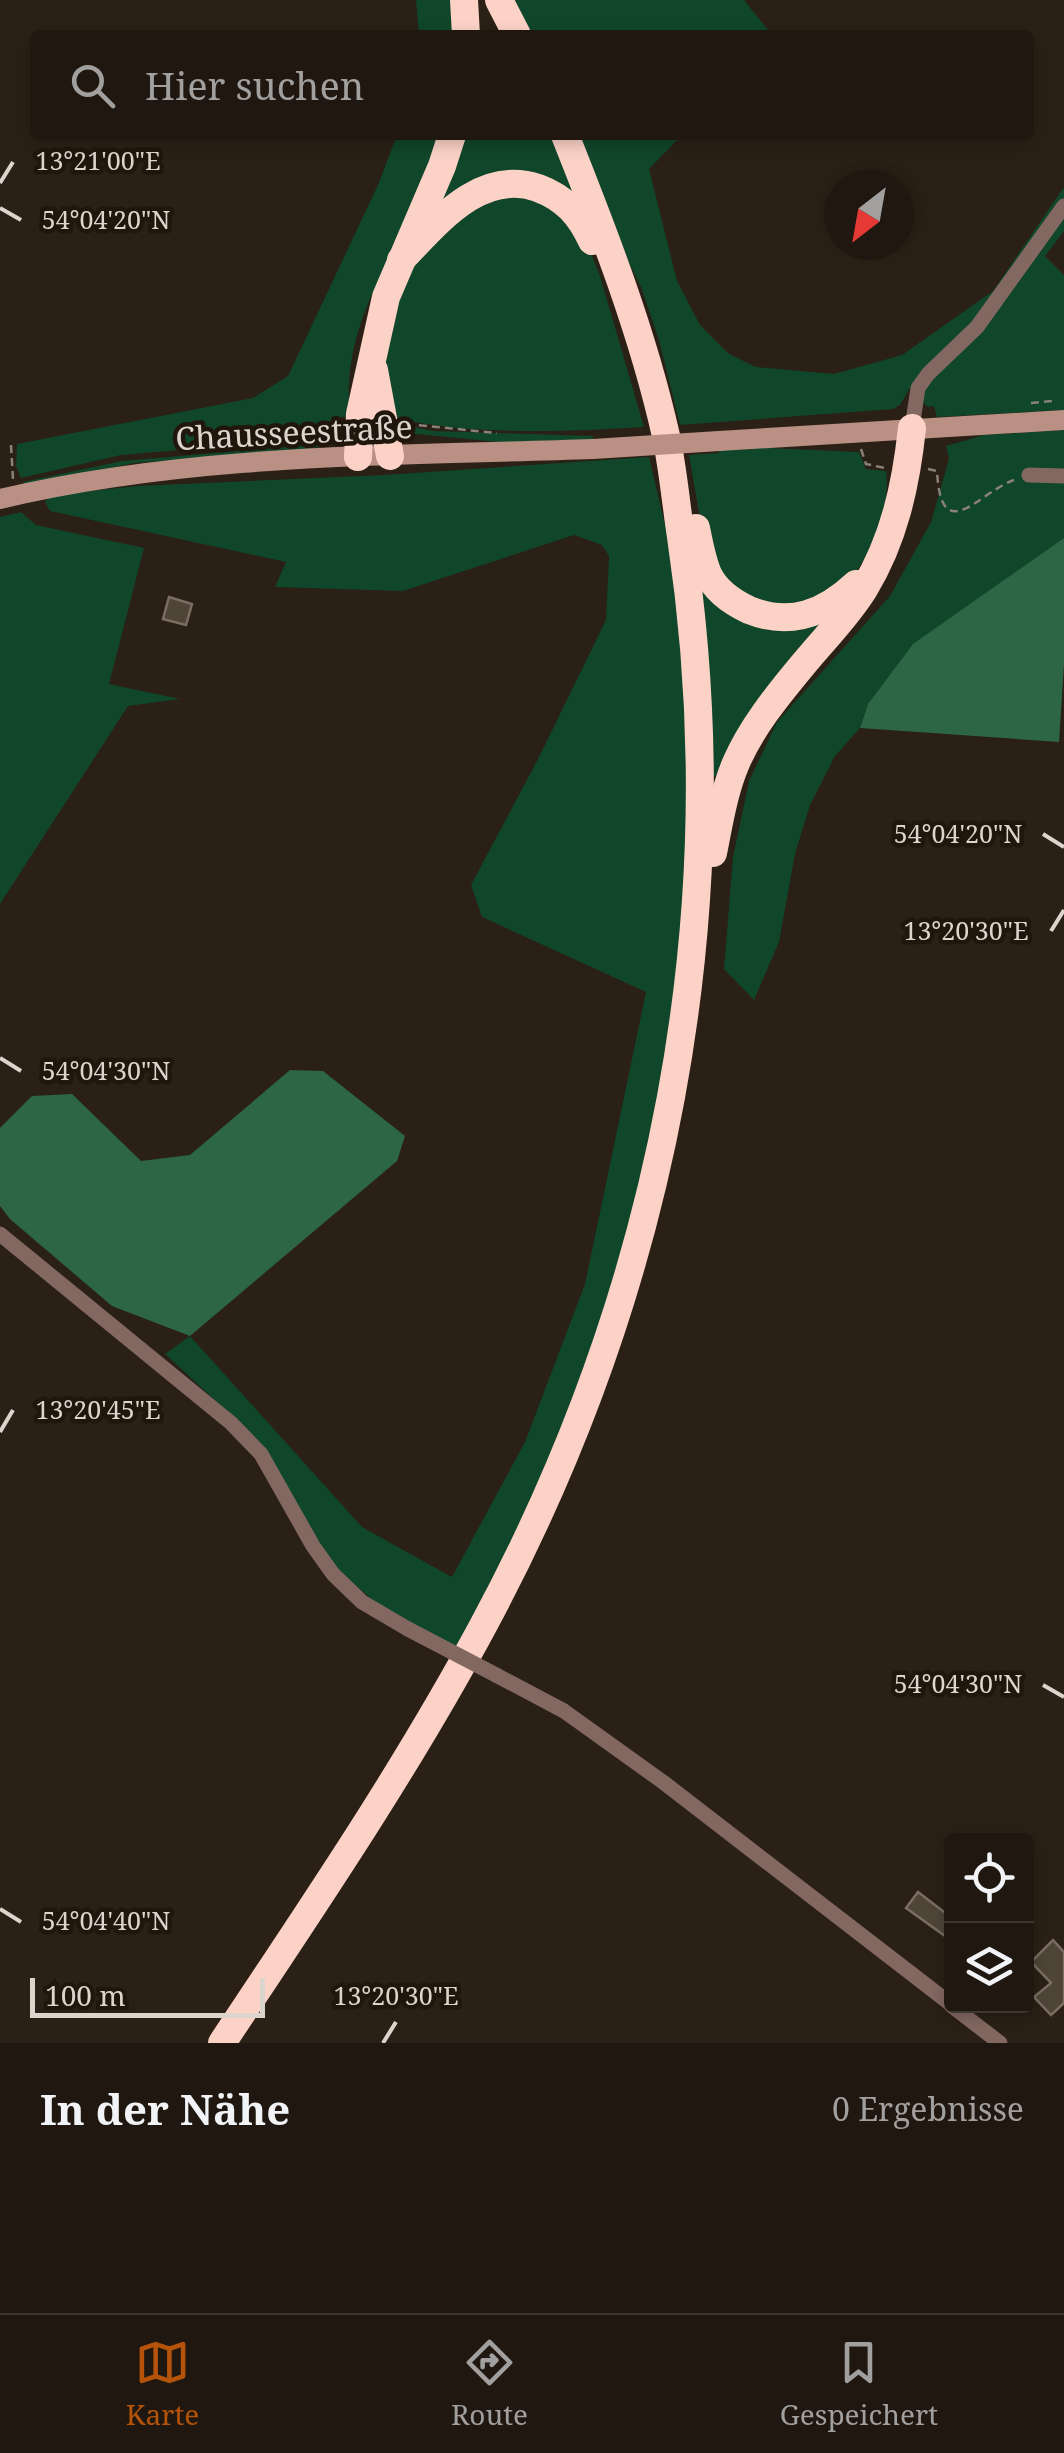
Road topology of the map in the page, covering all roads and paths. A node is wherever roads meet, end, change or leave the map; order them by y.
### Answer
1 (464, 0) edge
2 (499, 0) edge
3 (466, 30) edge
4 (514, 30) edge
5 (450, 140) edge
6 (567, 140) edge
7 (1064, 206) edge
8 (401, 260) junction
9 (638, 337) junction
10 (372, 364) junction
11 (1064, 420) edge
12 (912, 428) junction
13 (859, 433) junction
14 (12, 445) dead end
15 (390, 456) junction
16 (358, 457) junction
17 (669, 457) junction
18 (908, 464) junction
19 (1030, 476) joint
20 (1064, 476) edge
21 (9, 497) edge
22 (881, 556) junction
23 (692, 967) junction
24 (0, 1234) edge
25 (944, 1999) edge
26 (962, 2013) edge
27 (222, 2043) edge
28 (1000, 2043) edge

1 - 3 highway
2 - 4 highway
5 - 8 highway
6 - 9 highway
7 - 12 street
8 - 9 highway
8 - 10 highway
9 - 17 highway
10 - 15 highway
10 - 16 highway
11 - 12 main road, Chausseestraße
12 - 13 main road, Chausseestraße
12 - 18 highway
13 - 15 main road, Chausseestraße, bridge
13 - 18 path
14 - 21 path
15 - 16 main road, Chausseestraße
16 - 21 main road, Chausseestraße
17 - 22 highway
17 - 23 highway
18 - 19 path
18 - 22 highway
19 - 20 street
22 - 23 highway
23 - 27 highway
24 - 25 street, bridge
26 - 28 street

